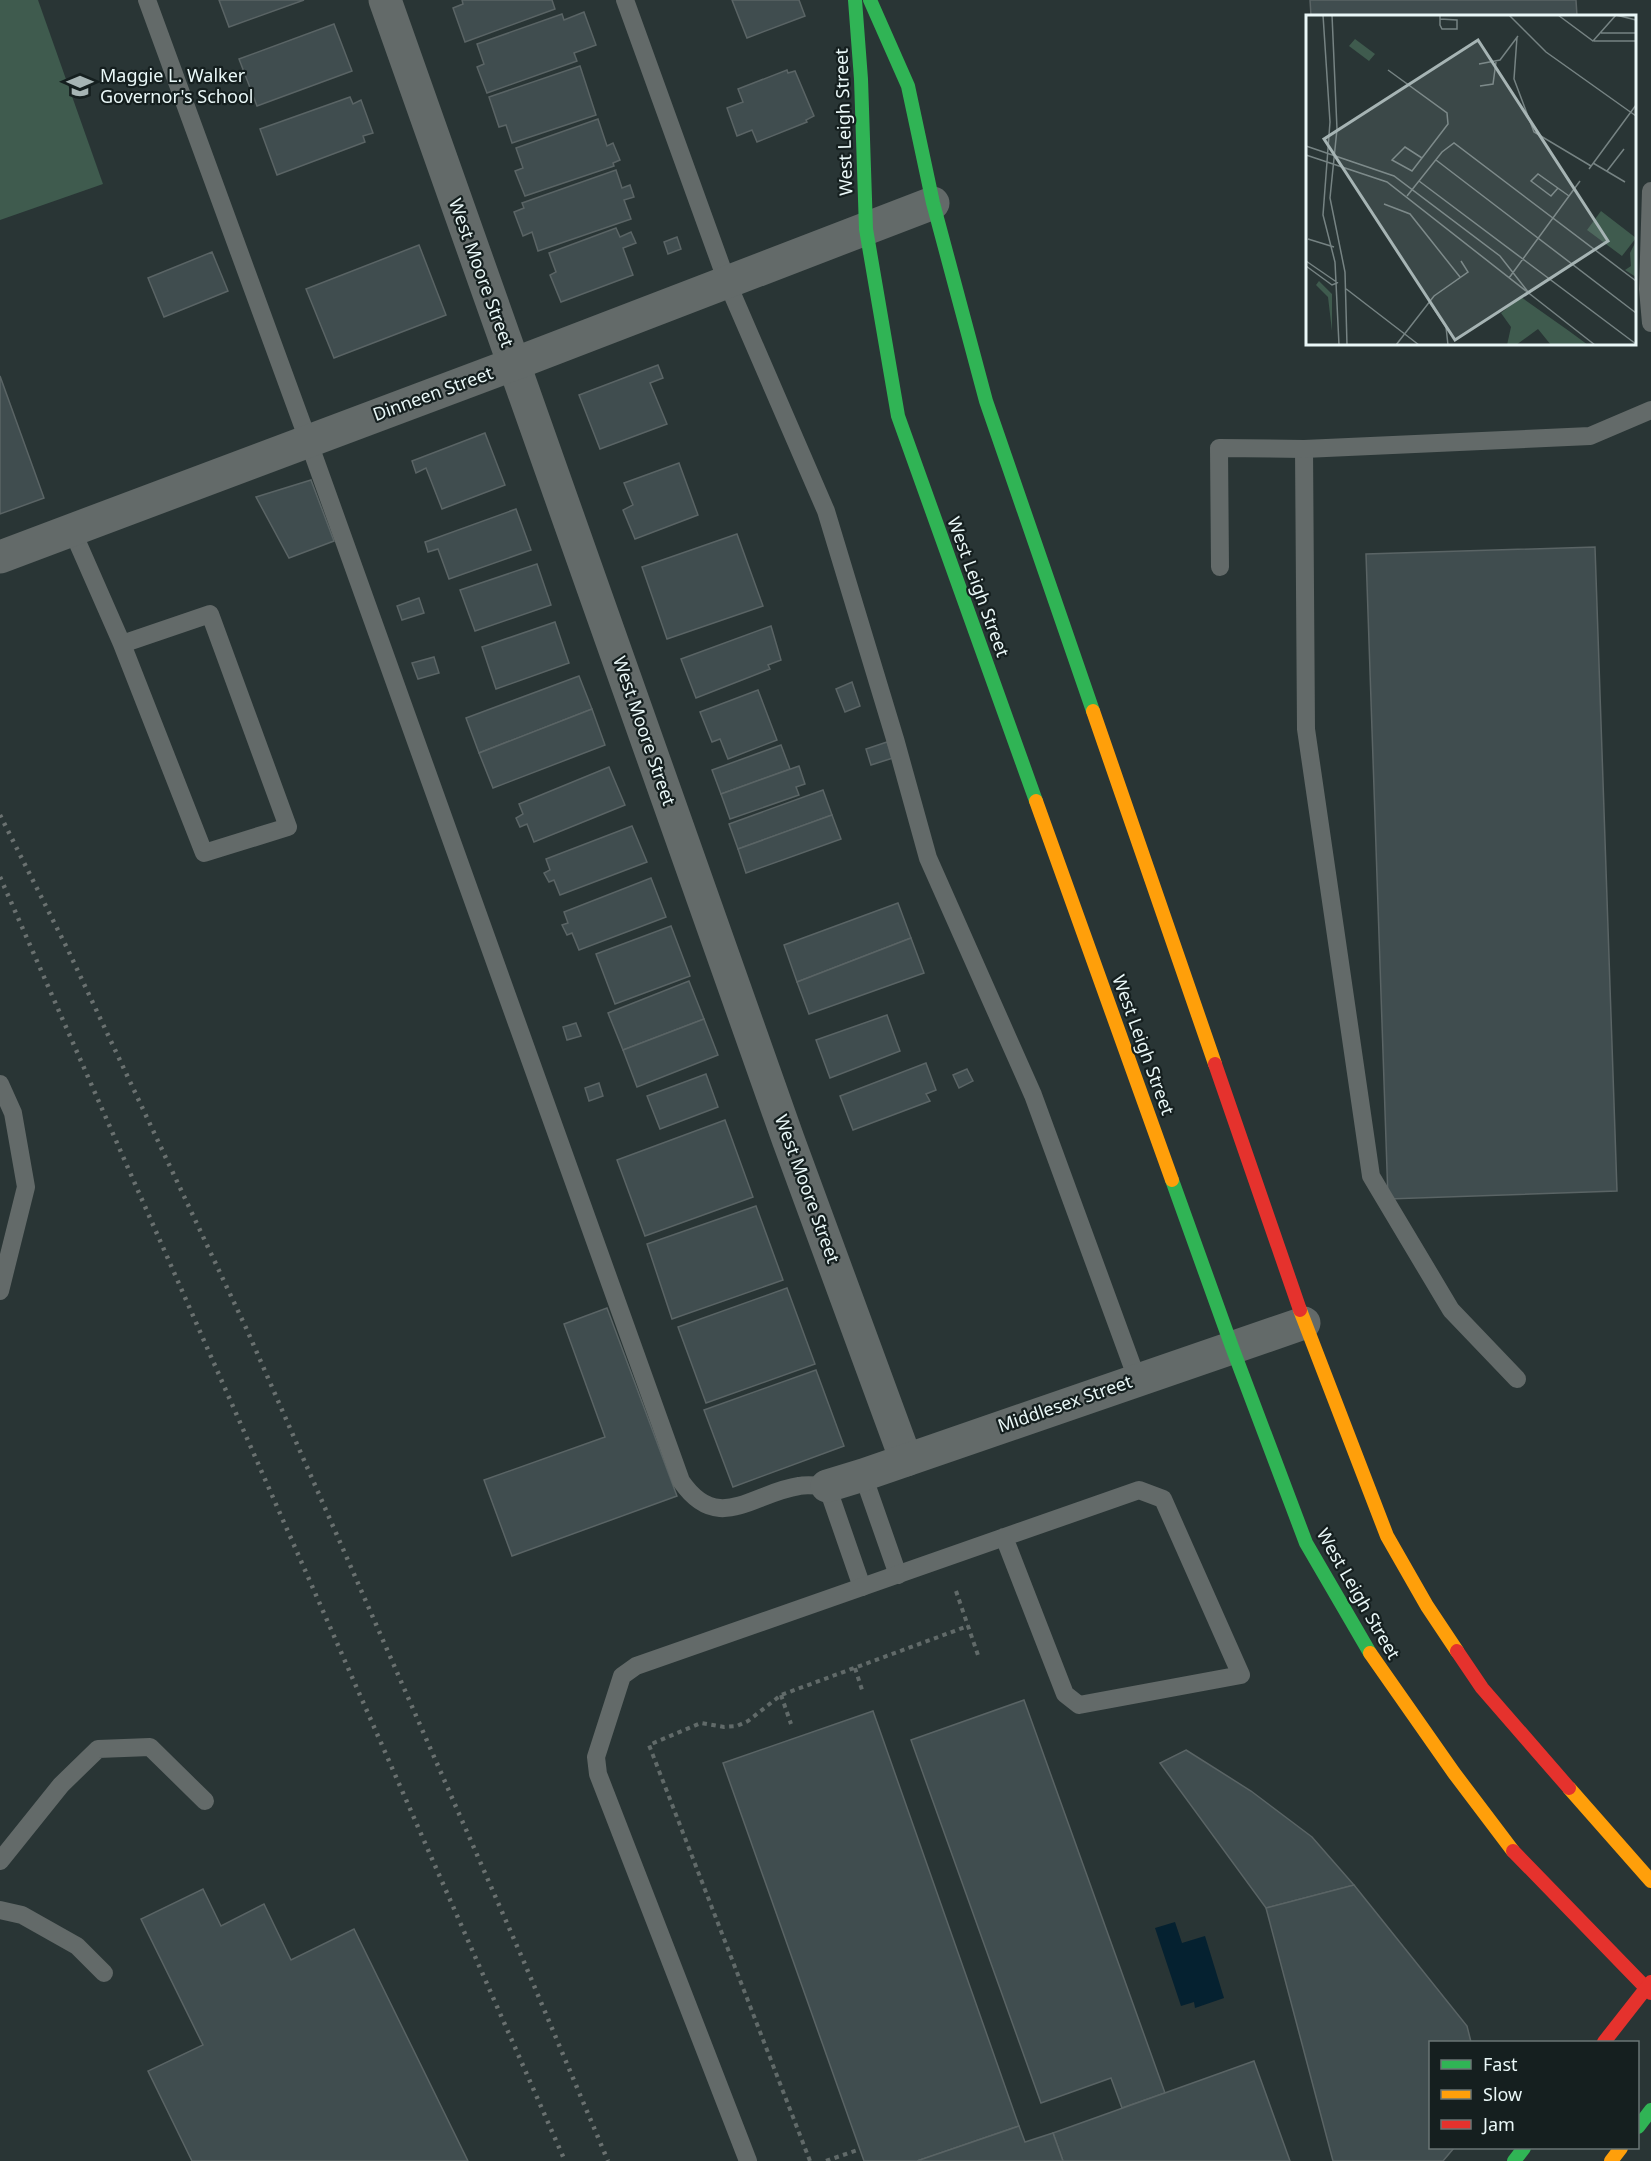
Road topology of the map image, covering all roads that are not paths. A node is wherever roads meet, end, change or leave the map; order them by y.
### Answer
1 (147, 0) edge
2 (385, 0) edge
3 (626, 0) edge
4 (855, 0) edge
5 (870, 0) edge
6 (1651, 191) edge
7 (933, 203) junction
8 (866, 228) junction
9 (727, 282) junction
10 (1651, 323) edge
11 (514, 364) junction
12 (1651, 410) edge
13 (308, 440) junction
14 (1304, 449) junction
15 (72, 530) junction
16 (0, 557) edge
17 (1220, 567) dead end
18 (122, 644) junction
19 (0, 1084) edge
20 (0, 1291) edge
21 (1304, 1323) junction
22 (1232, 1347) junction
23 (1137, 1379) junction
24 (1517, 1379) dead end
25 (906, 1460) junction
26 (863, 1476) junction
27 (827, 1486) junction
28 (1005, 1537) junction
29 (898, 1575) junction
30 (861, 1587) junction
31 (205, 1802) dead end
32 (0, 1861) edge
33 (1651, 1881) edge
34 (0, 1910) edge
35 (104, 1973) dead end
36 (1649, 1988) edge
37 (1606, 2041) edge
38 (1651, 2110) edge
39 (1639, 2126) edge
40 (1523, 2149) edge
41 (1620, 2149) edge
42 (748, 2161) edge
43 (1514, 2161) edge
44 (1611, 2161) edge

1 - 13 lane
2 - 11 street, West Moore Street
3 - 9 lane
4 - 8 street, West Leigh Street
5 - 7 street
6 - 10 lane
7 - 8 street, Dinneen Street
7 - 21 street
8 - 9 street, Dinneen Street
8 - 22 street, West Leigh Street
9 - 11 street, Dinneen Street
9 - 23 lane
11 - 13 street, Dinneen Street
11 - 25 street, West Moore Street
12 - 14 lane
13 - 15 street, Dinneen Street
13 - 27 lane
14 - 17 lane
14 - 24 lane
15 - 16 street, Dinneen Street
15 - 18 lane
18 - 18 lane
19 - 20 lane
21 - 22 street, Middlesex Street
21 - 33 street
22 - 23 street, Middlesex Street
22 - 36 street, West Leigh Street
23 - 25 street, Middlesex Street
25 - 26 street, Middlesex Street
26 - 27 street, Middlesex Street
26 - 29 lane
27 - 30 lane
28 - 28 lane
28 - 29 lane
29 - 30 lane
30 - 42 lane
31 - 32 lane
34 - 35 lane
36 - 37 street
38 - 39 street
40 - 43 street
41 - 44 street

